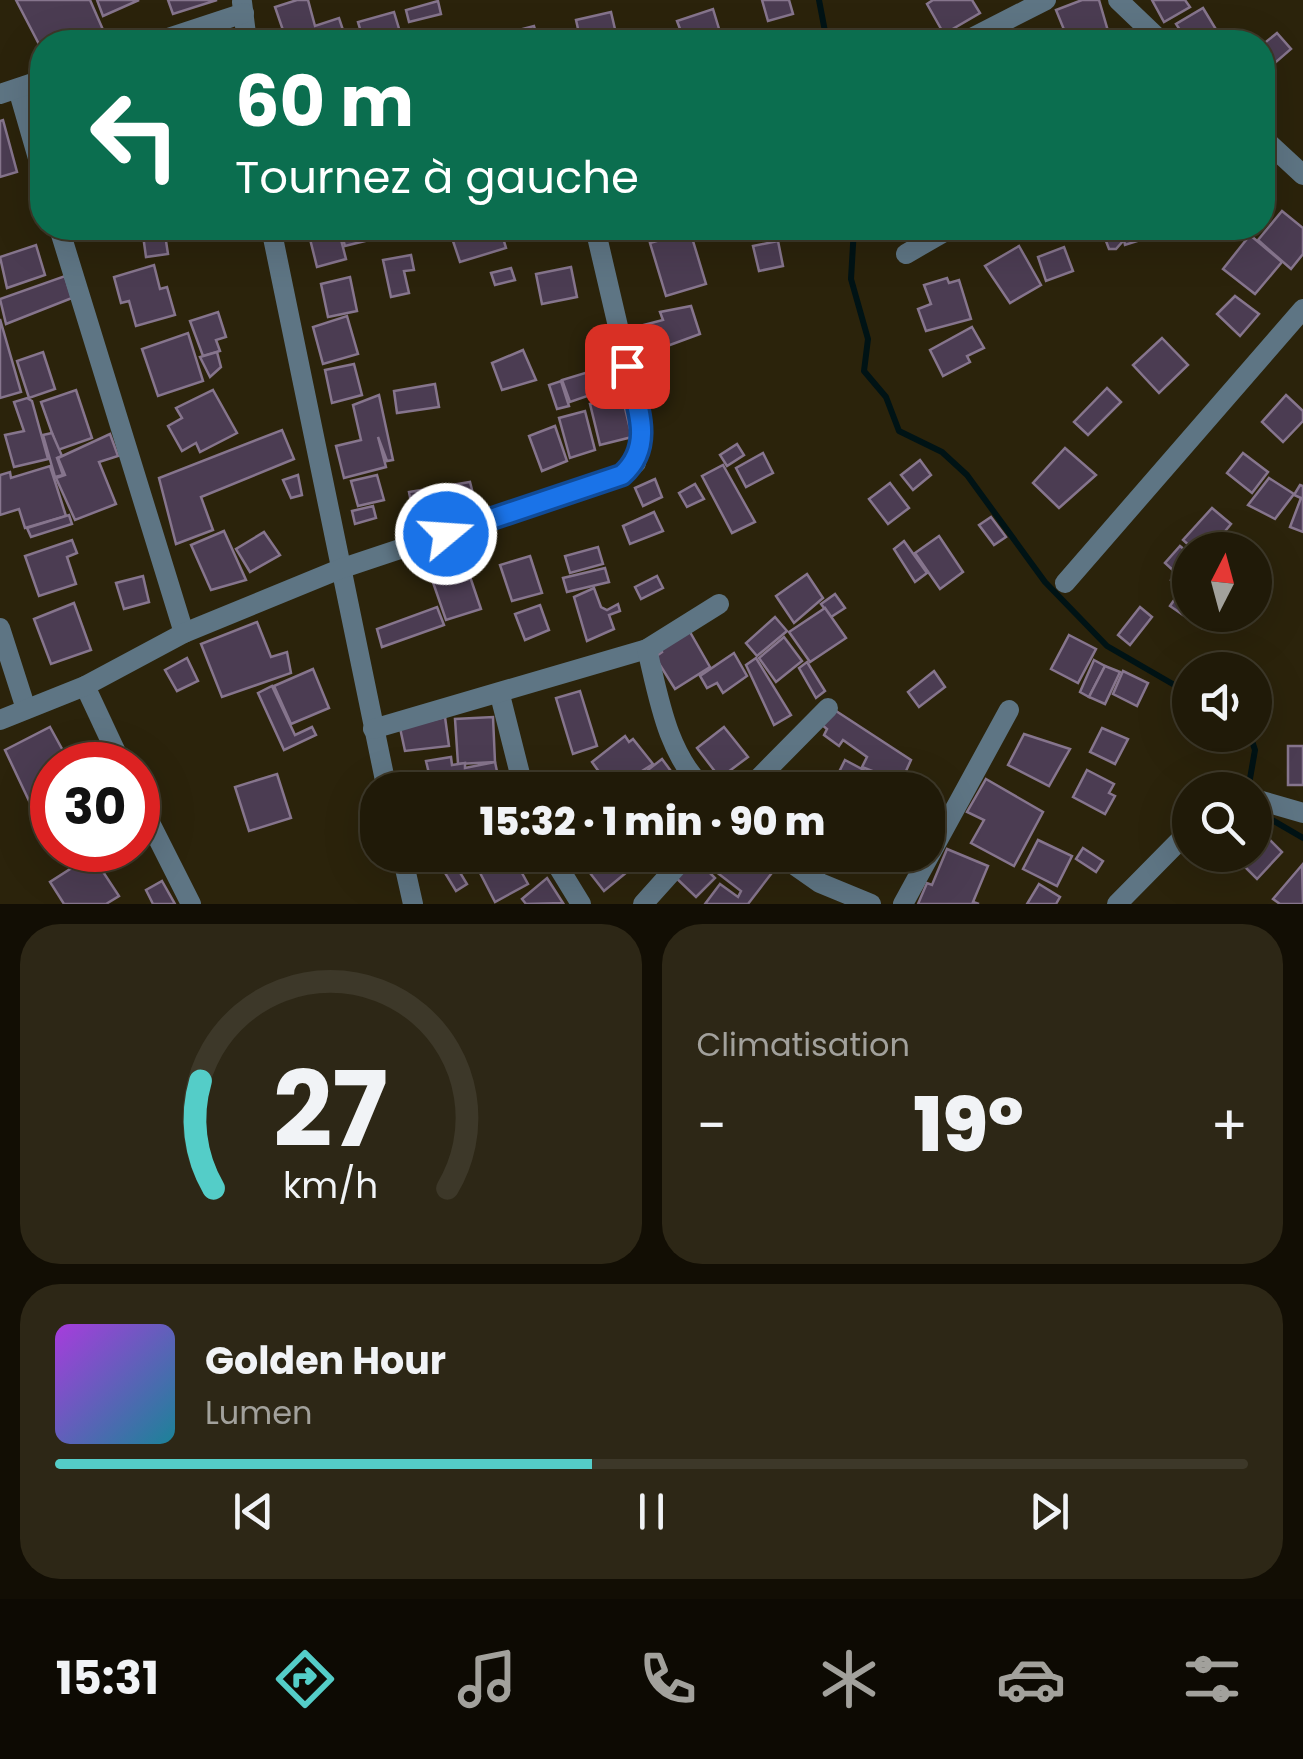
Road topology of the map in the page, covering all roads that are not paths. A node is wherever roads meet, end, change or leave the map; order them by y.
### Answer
1 (1046, 0) edge
2 (1118, 0) edge
3 (243, 7) edge
4 (186, 30) edge
5 (987, 30) edge
6 (1149, 30) edge
7 (9, 91) edge
8 (30, 143) edge
9 (1275, 149) edge
10 (1303, 175) edge
11 (63, 240) edge
12 (273, 240) edge
13 (598, 240) edge
14 (930, 240) edge
15 (906, 254) dead end
16 (1303, 309) edge
17 (340, 569) junction
18 (1065, 584) dead end
19 (719, 604) dead end
20 (0, 628) edge
21 (184, 633) junction
22 (646, 649) junction
23 (85, 686) junction
24 (500, 695) junction
25 (828, 708) dead end
26 (26, 710) junction
27 (1009, 710) dead end
28 (0, 720) edge
29 (373, 729) junction
30 (111, 742) edge
31 (383, 772) edge
32 (519, 772) edge
33 (692, 772) edge
34 (765, 772) edge
35 (1272, 804) edge
36 (1303, 814) edge
37 (160, 843) edge
38 (1172, 848) edge
39 (406, 872) edge
40 (561, 872) edge
41 (672, 872) edge
42 (804, 872) edge
43 (191, 904) edge
44 (413, 904) edge
45 (581, 904) edge
46 (643, 904) edge
47 (871, 904) edge
48 (903, 904) edge
49 (1117, 904) edge

1 - 5 street
2 - 6 street
3 - 4 street
7 - 8 street
9 - 10 street
11 - 21 street
12 - 17 street
13 - 17 street
14 - 15 street
16 - 18 street
17 - 21 street
17 - 29 street
19 - 22 street
20 - 26 street
21 - 23 street
22 - 24 street
22 - 33 street
23 - 26 street
23 - 30 street
24 - 29 street
24 - 32 street
25 - 34 street
26 - 28 street
27 - 48 street
29 - 31 street
35 - 36 street
37 - 43 street
38 - 49 street
39 - 44 street
40 - 45 street
41 - 46 street
42 - 47 street

